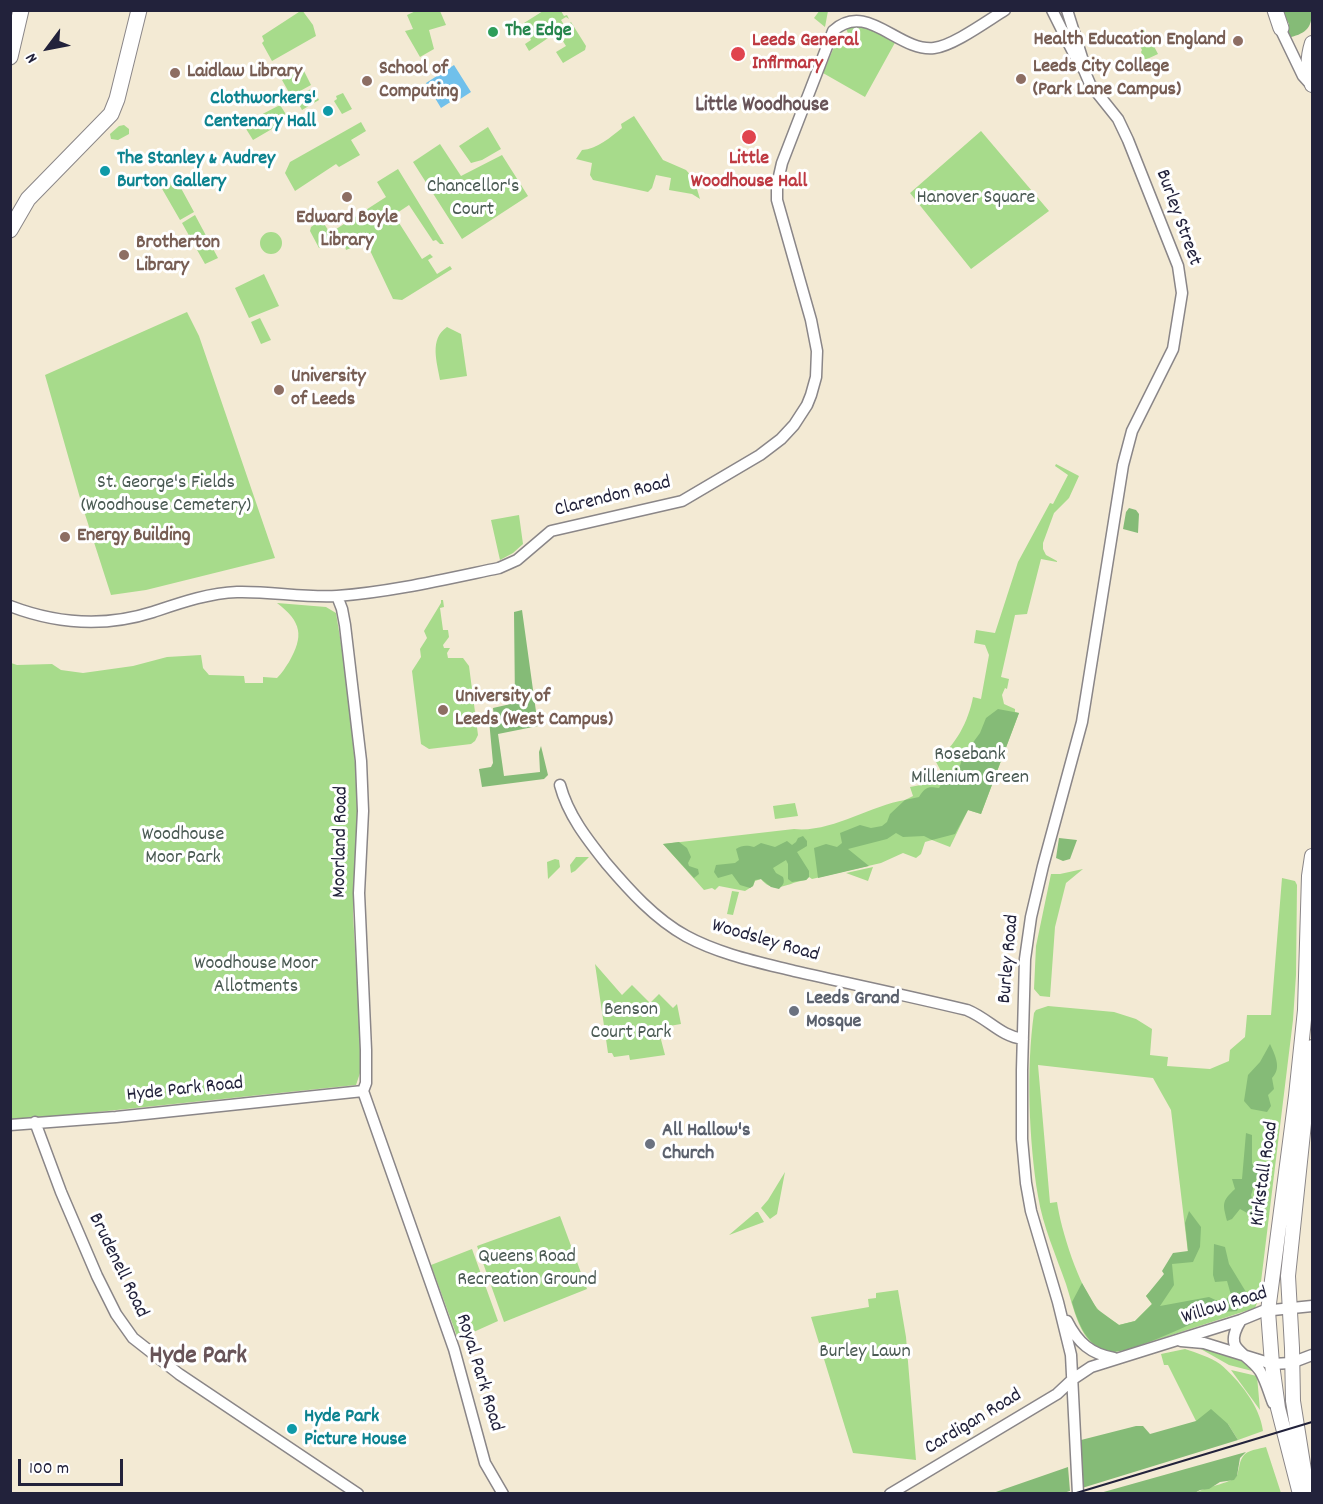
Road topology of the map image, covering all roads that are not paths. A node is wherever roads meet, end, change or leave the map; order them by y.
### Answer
1 (21, 10) edge
2 (139, 10) edge
3 (1005, 10) edge
4 (1052, 10) edge
5 (1067, 10) edge
6 (1270, 10) edge
7 (1275, 10) edge
8 (1281, 28) junction
9 (1312, 43) edge
10 (10, 57) edge
11 (1084, 70) junction
12 (1312, 86) edge
13 (24, 204) junction
14 (10, 213) edge
15 (10, 230) edge
16 (1132, 431) joint
17 (336, 596) junction
18 (10, 606) edge
19 (560, 785) dead end
20 (1312, 856) edge
21 (1310, 912) edge
22 (1023, 1039) junction
23 (1312, 1047) edge
24 (363, 1090) junction
25 (35, 1122) junction
26 (10, 1125) edge
27 (1058, 1302) junction
28 (1312, 1306) edge
29 (1289, 1308) junction
30 (1268, 1311) junction
31 (1241, 1320) junction
32 (1269, 1331) junction
33 (1172, 1342) junction
34 (1241, 1354) junction
35 (1292, 1355) junction
36 (1312, 1355) edge
37 (1116, 1358) junction
38 (1272, 1364) junction
39 (1073, 1379) junction
40 (1285, 1442) junction
41 (358, 1494) edge
42 (503, 1494) edge
43 (890, 1494) edge
44 (1078, 1494) edge
45 (1300, 1494) edge
46 (1307, 1494) edge

1 - 10 highway
2 - 13 highway
3 - 17 street, Clarendon Road
4 - 11 street
5 - 11 street
6 - 8 street
7 - 8 highway
8 - 12 street
9 - 12 main road
11 - 16 street, Burley Street
13 - 14 highway
13 - 15 highway
16 - 22 street, Burley Road
17 - 18 street, Clarendon Road
17 - 24 street, Moorland Road
19 - 22 street, Woodsley Road
20 - 21 main road, Kirkstall Road
21 - 30 main road, Kirkstall Road
22 - 27 street, Burley Road
23 - 29 main road, Kirkstall Road
24 - 25 street, Hyde Park Road
24 - 42 street, Royal Park Road
25 - 26 street, Hyde Park Road
25 - 41 street, Brudenell Road
27 - 37 street
27 - 39 street, Burley Road
28 - 29 street, Willow Road
29 - 30 street, Willow Road
29 - 32 main road
29 - 35 main road, Kirkstall Road
30 - 31 street, Willow Road
30 - 32 main road, Kirkstall Road
31 - 33 street, Willow Road
31 - 34 street
32 - 38 main road, Kirkstall Road
33 - 34 street, Willow Road
33 - 37 street, Willow Road
34 - 38 street, Willow Road
34 - 40 street
35 - 36 street
35 - 38 main road
35 - 46 main road, Kirkstall Road
37 - 39 street, Willow Road
38 - 40 main road, Kirkstall Road
39 - 43 street, Cardigan Road
39 - 44 street, Burley Road
40 - 45 main road, Kirkstall Road

